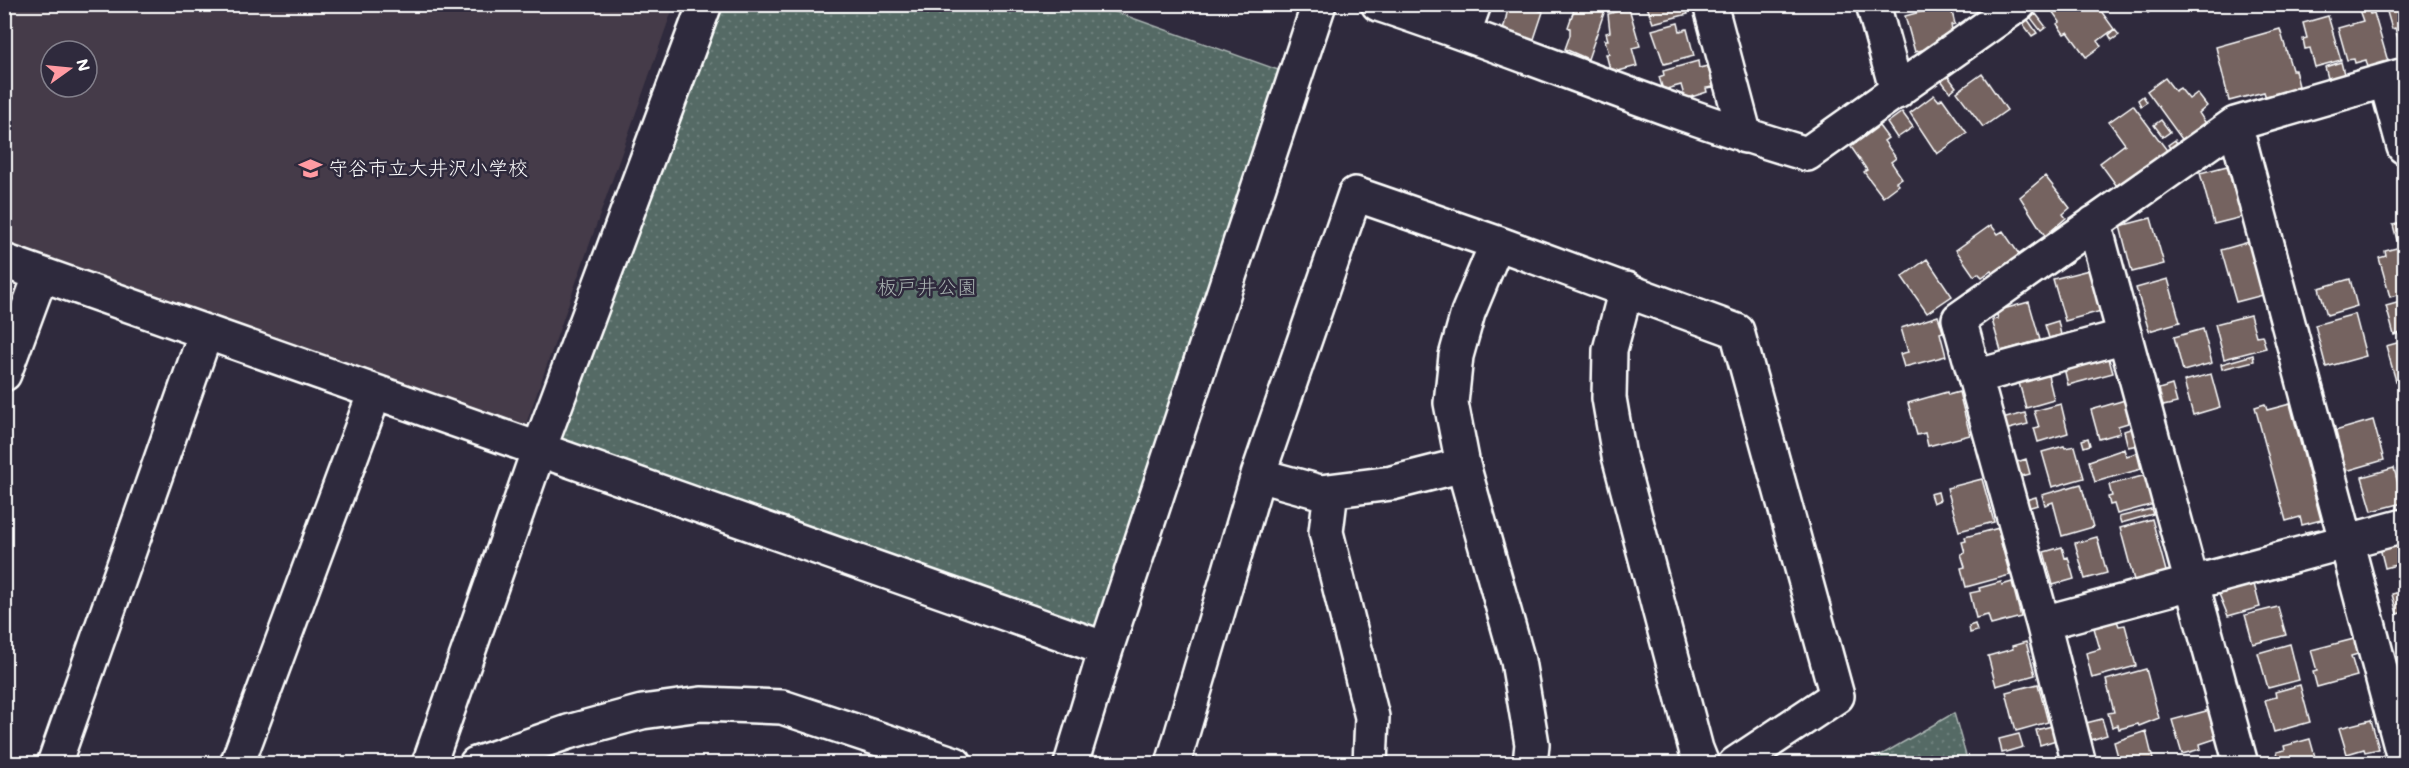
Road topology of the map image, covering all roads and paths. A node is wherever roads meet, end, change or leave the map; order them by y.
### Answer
1 (705, 4) edge
2 (1319, 4) edge
3 (1378, 4) edge
4 (1710, 4) edge
5 (1874, 4) edge
6 (2019, 4) edge
7 (1469, 18) edge
8 (2396, 78) edge
9 (1897, 92) junction
10 (2235, 124) junction
11 (1745, 136) junction
12 (2404, 147) edge
13 (2094, 223) junction
14 (1497, 243) junction
15 (4, 261) edge
16 (41, 274) junction
17 (1626, 290) junction
18 (206, 332) junction
19 (2125, 336) junction
20 (4, 374) edge
21 (1975, 377) junction
22 (375, 392) junction
23 (539, 449) junction
24 (1463, 465) junction
25 (1258, 475) junction
26 (1331, 491) junction
27 (2404, 526) edge
28 (2347, 542) junction
29 (2193, 583) junction
30 (2043, 623) junction
31 (1106, 649) junction
32 (893, 754) edge
33 (2404, 758) edge
34 (1182, 761) edge
35 (54, 764) edge
36 (237, 764) edge
37 (429, 764) edge
38 (476, 764) edge
39 (955, 764) edge
40 (1071, 764) edge
41 (1370, 764) edge
42 (1530, 764) edge
43 (1702, 764) edge
44 (1736, 764) edge
45 (2079, 764) edge
46 (2241, 764) edge

1 - 23 street
2 - 31 street
3 - 7 street
4 - 11 street
5 - 9 street
6 - 9 street
7 - 11 street
8 - 10 street
8 - 12 street
9 - 11 street
10 - 13 street
10 - 28 street
13 - 19 street
13 - 21 street
14 - 17 street
14 - 24 street
14 - 25 street
15 - 16 street
16 - 18 street
16 - 20 street
17 - 43 street
17 - 44 street
18 - 22 street
18 - 35 street
19 - 21 street
19 - 29 street
21 - 30 street
22 - 23 street
22 - 36 street
23 - 31 street
23 - 37 street
24 - 26 street
24 - 42 street
25 - 26 street
25 - 34 street
26 - 41 street
27 - 28 street
28 - 29 street
28 - 33 street
29 - 30 street
29 - 46 street
30 - 45 street
31 - 40 street
32 - 38 street
32 - 39 street

